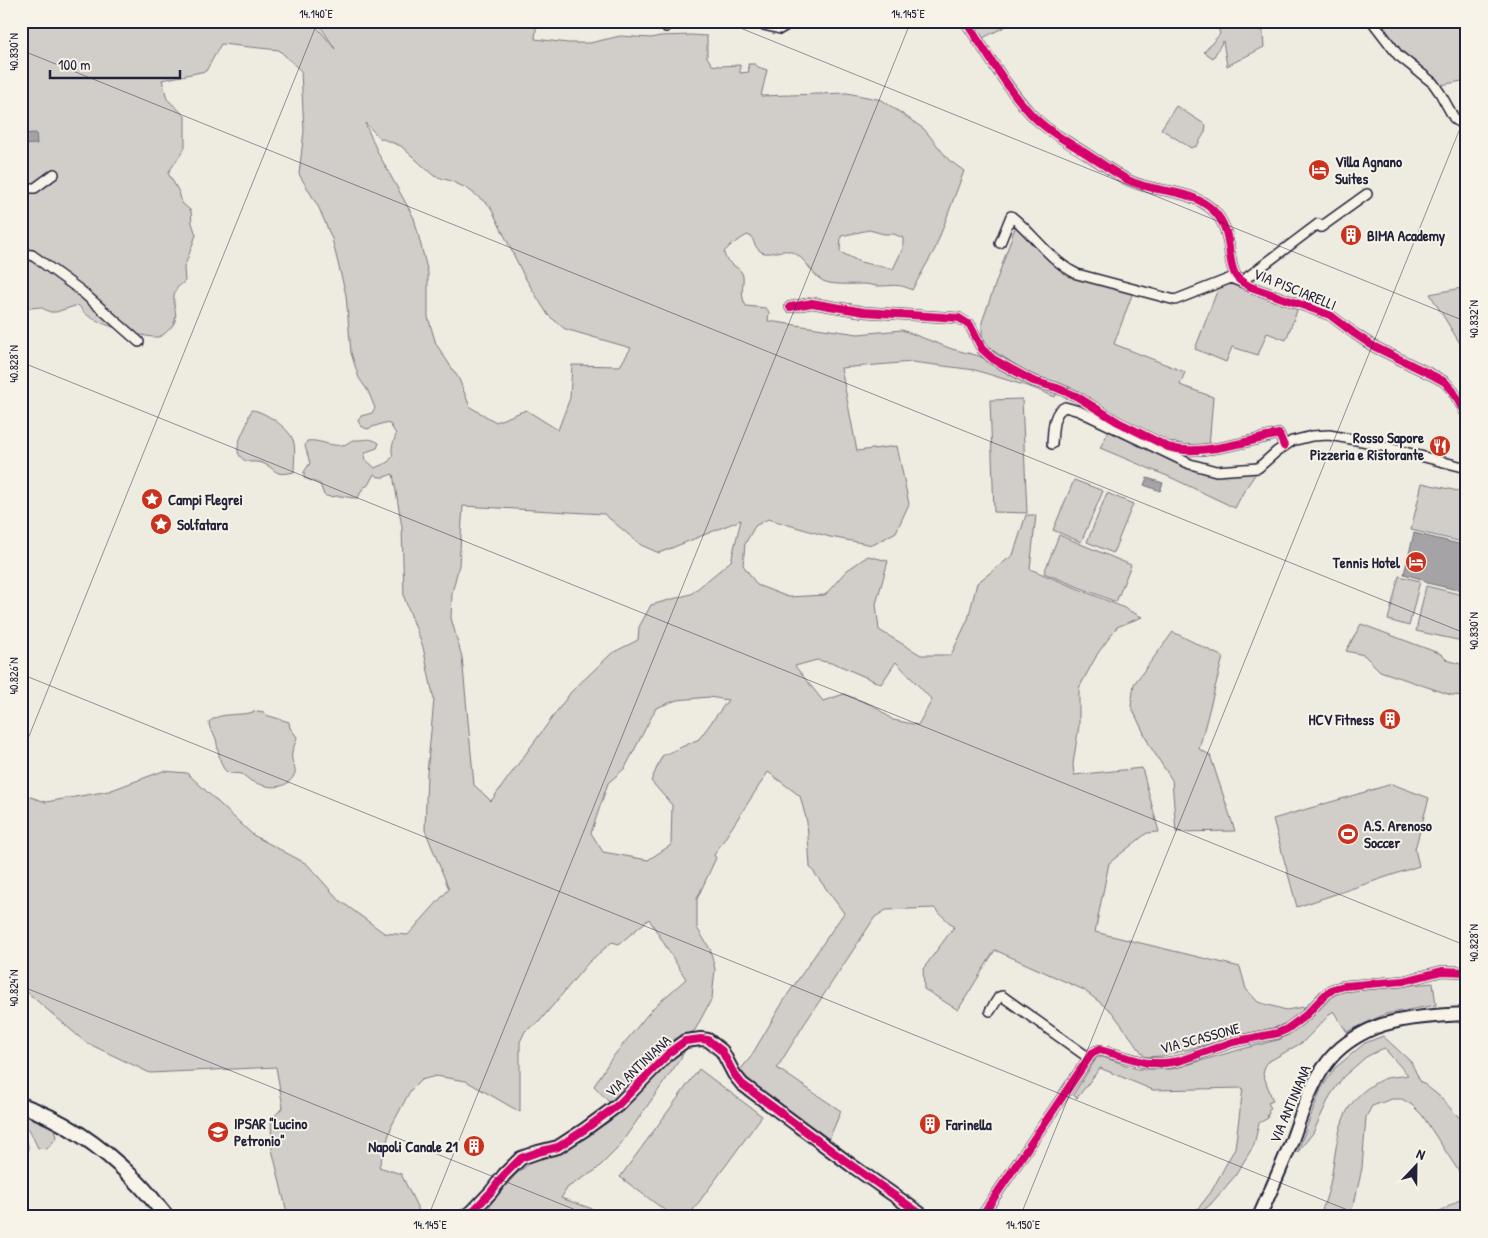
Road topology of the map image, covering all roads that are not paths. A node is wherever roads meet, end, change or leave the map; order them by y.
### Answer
1 (748, 21) edge
2 (786, 21) edge
3 (965, 21) edge
4 (1372, 21) edge
5 (1467, 129) edge
6 (54, 174) dead end
7 (21, 188) edge
8 (1367, 194) dead end
9 (1000, 243) dead end
10 (21, 254) edge
11 (1241, 282) junction
12 (790, 307) dead end
13 (139, 342) dead end
14 (1467, 415) edge
15 (1052, 444) dead end
16 (1284, 446) junction
17 (1467, 468) edge
18 (1467, 972) edge
19 (990, 1011) dead end
20 (1467, 1014) edge
21 (1089, 1058) junction
22 (21, 1105) edge
23 (167, 1217) edge
24 (464, 1217) edge
25 (925, 1217) edge
26 (982, 1217) edge
27 (1259, 1217) edge

1 - 2 street
3 - 11 street, VIA PISCIARELLI
4 - 5 street
6 - 7 street
8 - 11 street
9 - 11 street
10 - 13 street
11 - 14 street, VIA PISCIARELLI
12 - 16 street
15 - 16 street
16 - 17 street
18 - 21 street, VIA SCASSONE
19 - 21 street
20 - 27 street, VIA ANTINIANA
21 - 26 street
22 - 23 main road
24 - 25 street, VIA ANTINIANA

